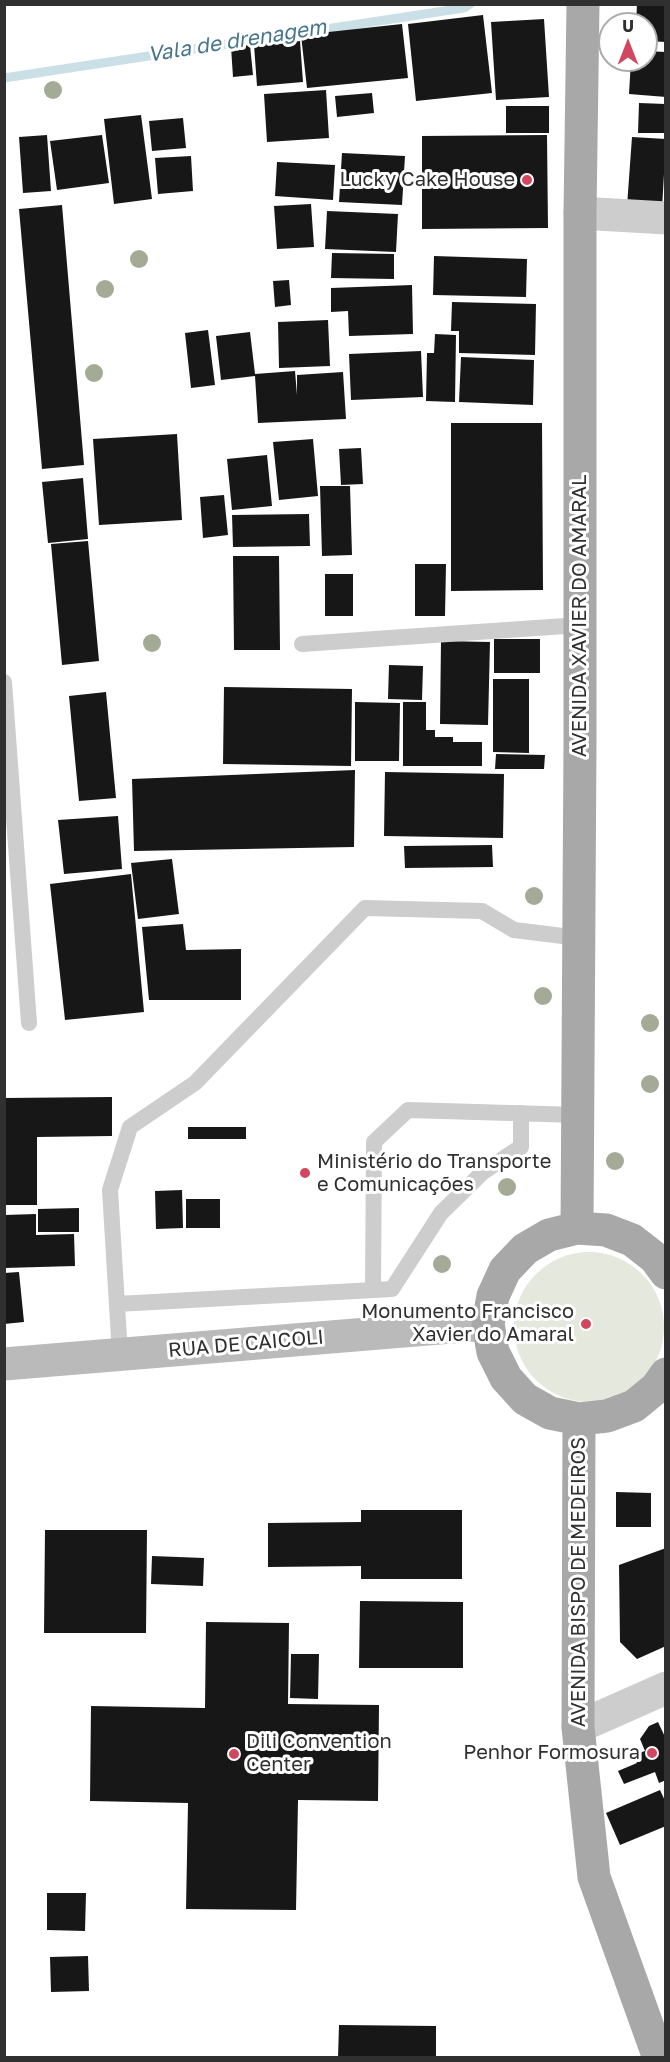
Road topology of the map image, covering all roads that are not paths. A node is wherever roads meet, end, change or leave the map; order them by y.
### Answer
1 (583, 4) edge
2 (580, 213) junction
3 (666, 218) edge
4 (580, 626) junction
5 (302, 644) dead end
6 (4, 682) edge
7 (579, 938) junction
8 (29, 1023) dead end
9 (521, 1113) junction
10 (578, 1115) junction
11 (577, 1228) junction
12 (666, 1273) edge
13 (373, 1290) junction
14 (117, 1304) junction
15 (488, 1324) junction
16 (120, 1355) junction
17 (4, 1364) edge
18 (666, 1374) edge
19 (579, 1419) junction
20 (666, 1688) edge
21 (578, 1727) junction
22 (659, 2042) edge

1 - 2 main road, AVENIDA XAVIER DO AMARAL
2 - 3 street
2 - 4 main road, AVENIDA XAVIER DO AMARAL
4 - 5 lane
4 - 7 main road, AVENIDA XAVIER DO AMARAL
6 - 8 lane
7 - 10 main road, AVENIDA XAVIER DO AMARAL
7 - 14 lane
9 - 10 lane
9 - 13 lane
9 - 13 lane
10 - 11 main road, AVENIDA XAVIER DO AMARAL
11 - 12 main road
11 - 15 main road
13 - 14 lane
14 - 16 lane
15 - 16 main road, RUA DE CAICOLI
15 - 19 main road
16 - 17 main road, RUA DE CAICOLI
18 - 19 main road
19 - 21 main road, AVENIDA BISPO DE MEDEIROS
20 - 21 street
21 - 22 main road, AVENIDA BISPO DE MEDEIROS

